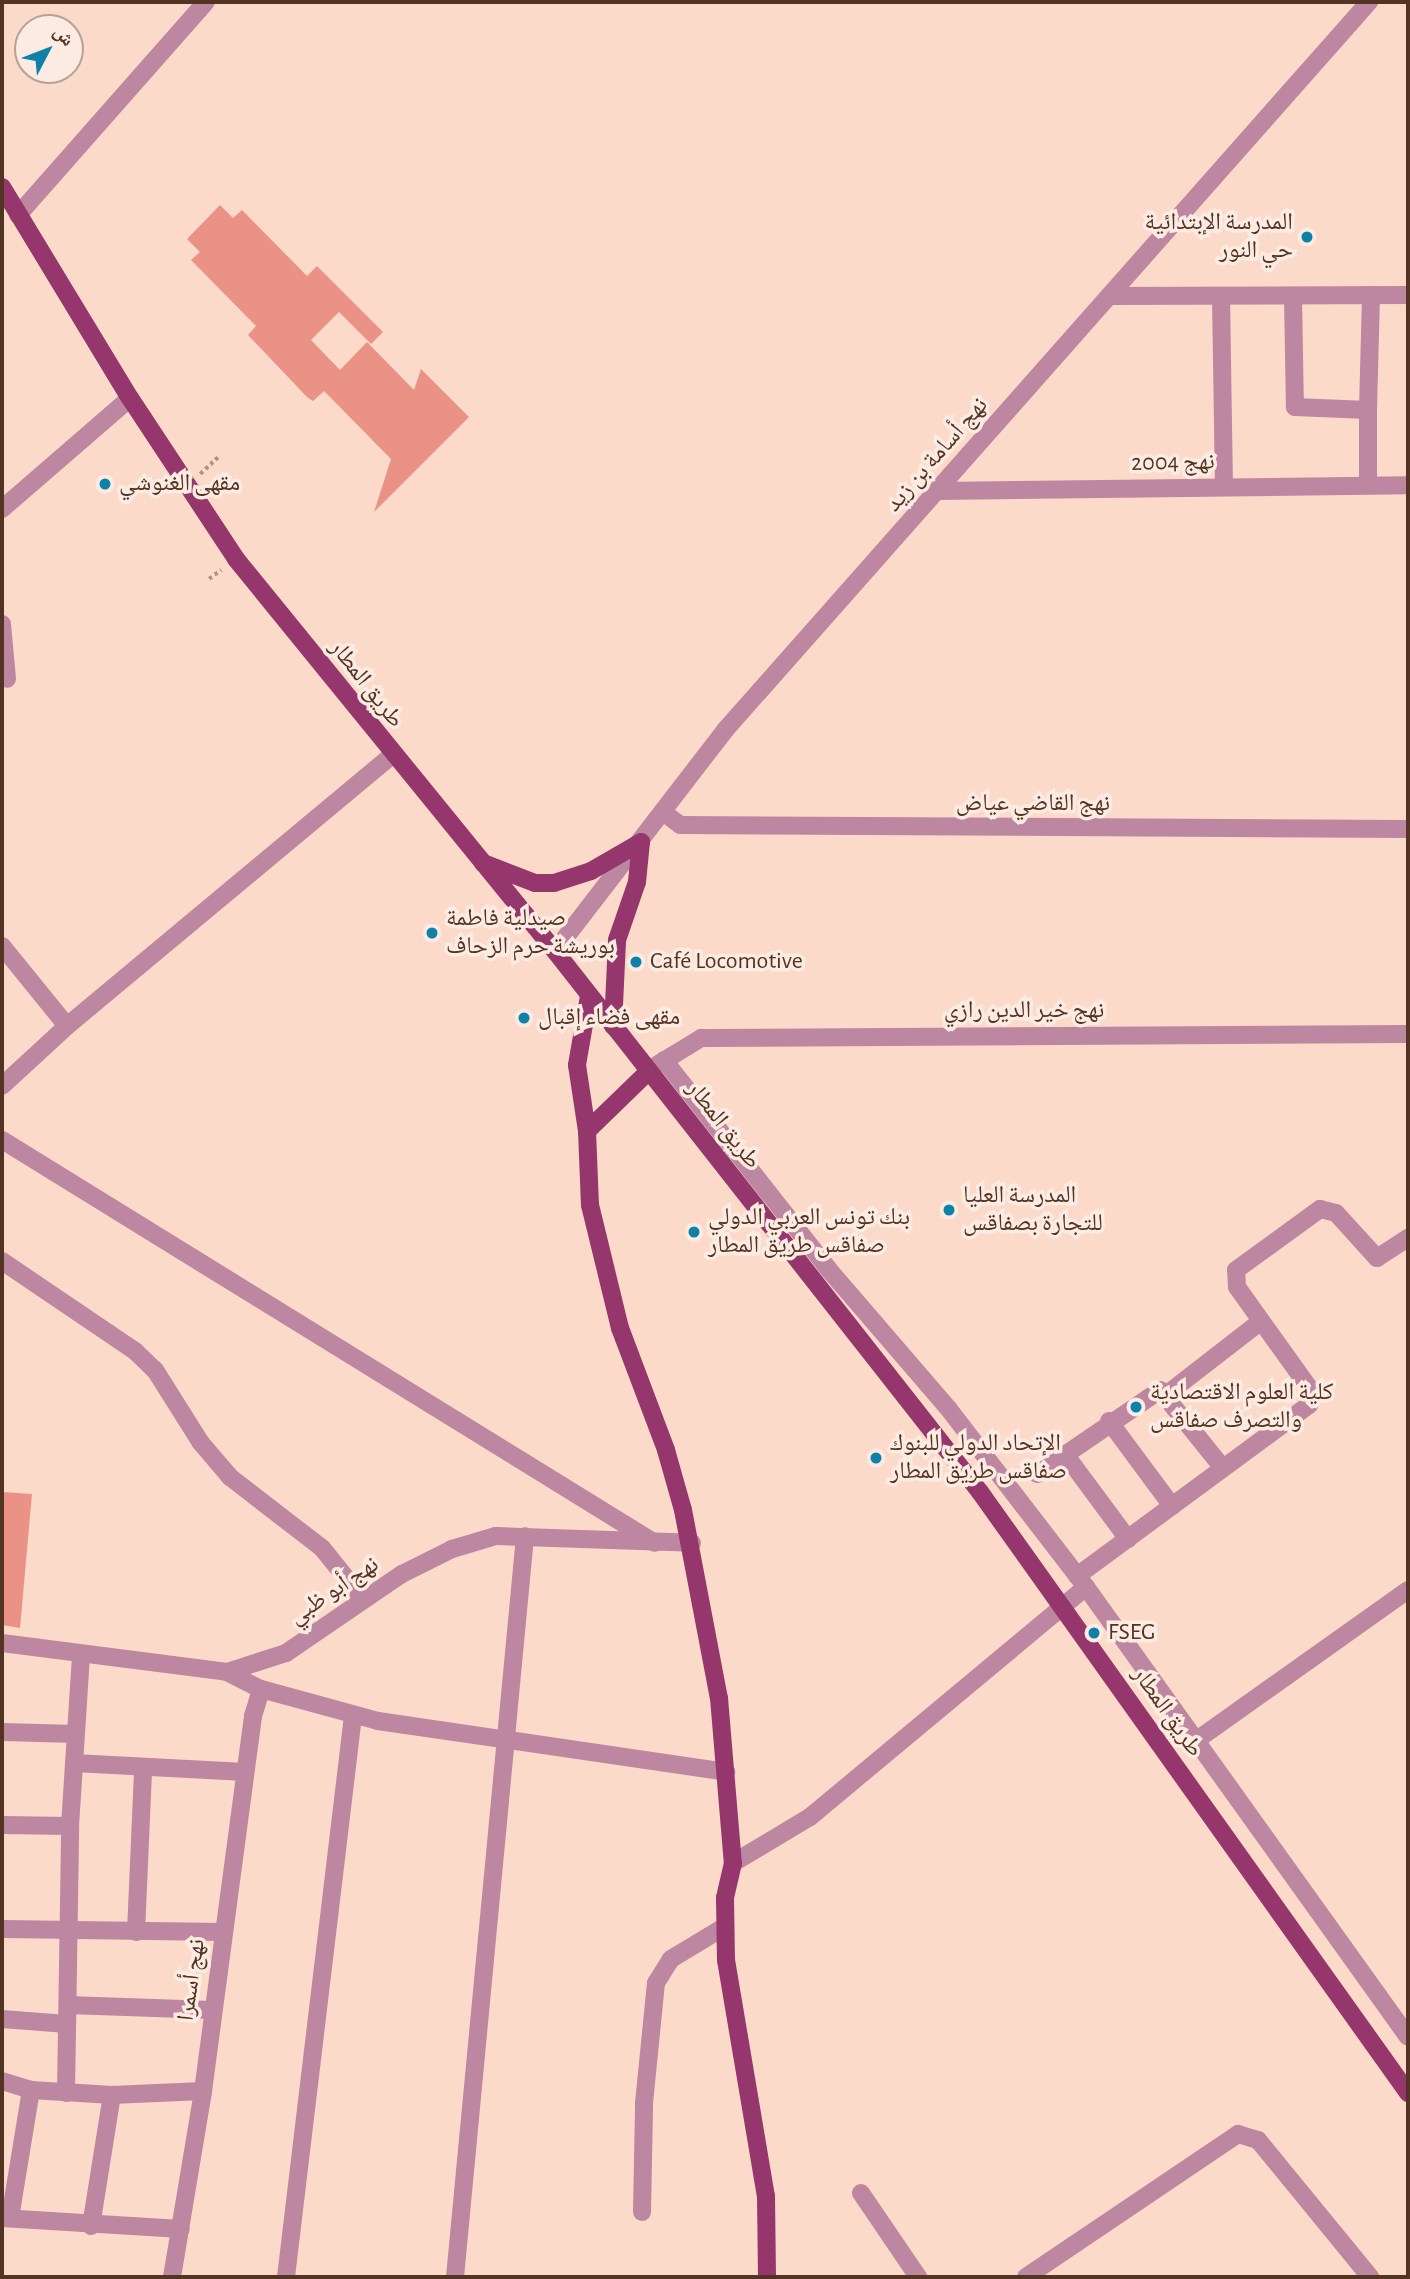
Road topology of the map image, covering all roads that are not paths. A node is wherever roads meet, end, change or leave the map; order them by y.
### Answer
1 (206, 2) edge
2 (1369, 2) edge
3 (2, 187) edge
4 (18, 215) junction
5 (1371, 295) junction
6 (1408, 295) edge
7 (1109, 296) junction
8 (1220, 297) junction
9 (1293, 297) junction
10 (130, 398) junction
11 (1368, 410) junction
12 (1368, 485) junction
13 (1408, 485) edge
14 (1224, 487) junction
15 (938, 491) junction
16 (2, 509) edge
17 (2, 624) edge
18 (7, 679) dead end
19 (391, 756) junction
20 (663, 812) junction
21 (1408, 829) edge
22 (641, 842) junction
23 (481, 862) junction
24 (2, 946) edge
25 (555, 951) junction
26 (589, 996) junction
27 (67, 1026) junction
28 (613, 1026) junction
29 (1408, 1034) edge
30 (657, 1065) junction
31 (2, 1086) edge
32 (587, 1131) junction
33 (2, 1140) edge
34 (1408, 1238) edge
35 (2, 1261) edge
36 (1261, 1321) junction
37 (1167, 1394) junction
38 (1110, 1421) junction
39 (1065, 1454) junction
40 (1223, 1468) junction
41 (1037, 1474) dead end
42 (1172, 1506) junction
43 (525, 1536) junction
44 (1128, 1539) junction
45 (655, 1543) junction
46 (692, 1544) junction
47 (1082, 1582) junction
48 (1408, 1590) edge
49 (363, 1599) junction
50 (1063, 1605) junction
51 (2, 1643) edge
52 (81, 1654) junction
53 (227, 1672) junction
54 (261, 1689) junction
55 (353, 1716) junction
56 (2, 1732) edge
57 (76, 1734) junction
58 (503, 1738) junction
59 (1194, 1742) junction
60 (74, 1763) junction
61 (143, 1770) junction
62 (726, 1772) junction
63 (245, 1773) junction
64 (2, 1825) edge
65 (70, 1825) junction
66 (733, 1863) junction
67 (724, 1927) junction
68 (2, 1929) edge
69 (69, 1931) junction
70 (136, 1932) junction
71 (223, 1933) junction
72 (68, 2005) junction
73 (212, 2010) junction
74 (2, 2018) edge
75 (67, 2024) junction
76 (1408, 2037) edge
77 (2, 2081) edge
78 (31, 2090) junction
79 (203, 2091) junction
80 (66, 2093) junction
81 (1408, 2093) edge
82 (112, 2095) junction
83 (861, 2193) dead end
84 (642, 2212) dead end
85 (6, 2218) edge
86 (91, 2226) junction
87 (181, 2229) junction
88 (172, 2277) edge
89 (286, 2277) edge
90 (455, 2277) edge
91 (768, 2277) edge
92 (918, 2277) edge
93 (1026, 2277) edge
94 (1370, 2277) edge

1 - 4 street
2 - 7 street, نهج أسامة بن زيد
3 - 4 main road, طريق المطار
4 - 10 main road, طريق المطار
5 - 6 street
5 - 9 street
5 - 11 street
7 - 8 street
7 - 15 street, نهج أسامة بن زيد
8 - 9 street
8 - 14 street
9 - 11 street
10 - 16 street
10 - 19 main road, طريق المطار
11 - 12 street
12 - 13 street, نهج 2004
12 - 14 street, نهج 2004
14 - 15 street, نهج 2004
15 - 20 street, نهج أسامة بن زيد
17 - 18 street
19 - 23 main road, طريق المطار
19 - 27 street
20 - 21 street, نهج القاضي عياض
20 - 22 street, نهج أسامة بن زيد
22 - 23 main road
22 - 25 street, نهج أسامة بن زيد
22 - 28 main road
23 - 25 main road, طريق المطار
24 - 27 street
25 - 26 main road, طريق المطار
26 - 28 main road, طريق المطار
26 - 32 main road
27 - 31 street
28 - 30 main road, طريق المطار
29 - 30 street, نهج خير الدين رازي
30 - 32 main road
30 - 47 street
30 - 50 main road, طريق المطار
32 - 46 main road
33 - 45 street
34 - 36 street
35 - 49 street
36 - 37 street
36 - 40 street
37 - 38 street
37 - 40 street
38 - 39 street
38 - 42 street
39 - 41 street
39 - 44 street
40 - 42 street
42 - 44 street
43 - 45 street, نهج أبو ظبي
43 - 49 street, نهج أبو ظبي
43 - 58 street
44 - 47 street
45 - 46 street, نهج أبو ظبي
46 - 62 main road
47 - 50 street
47 - 59 street
48 - 59 street
49 - 53 street, نهج أبو ظبي
50 - 66 street
50 - 81 main road, طريق المطار
51 - 52 street, نهج أبو ظبي
52 - 53 street, نهج أبو ظبي
52 - 57 street
53 - 54 street
54 - 55 street
54 - 63 street, نهج أسمرا
55 - 58 street
55 - 89 street
56 - 57 street
57 - 60 street
58 - 62 street
58 - 90 street
59 - 76 street
60 - 61 street
60 - 65 street
61 - 63 street
61 - 70 street
62 - 66 main road
63 - 71 street, نهج أسمرا
64 - 65 street
65 - 69 street
66 - 67 main road
67 - 84 street
67 - 91 main road
68 - 69 street
69 - 70 street
69 - 72 street
70 - 71 street
71 - 73 street, نهج أسمرا
72 - 73 street
72 - 75 street
73 - 79 street, نهج أسمرا
74 - 75 street
75 - 80 street
77 - 78 street
78 - 80 street
78 - 85 street
79 - 82 street
79 - 87 street, نهج أسمرا
80 - 82 street
82 - 86 street
83 - 92 street
85 - 86 street
86 - 87 street
87 - 88 street, نهج أسمرا
93 - 94 street

